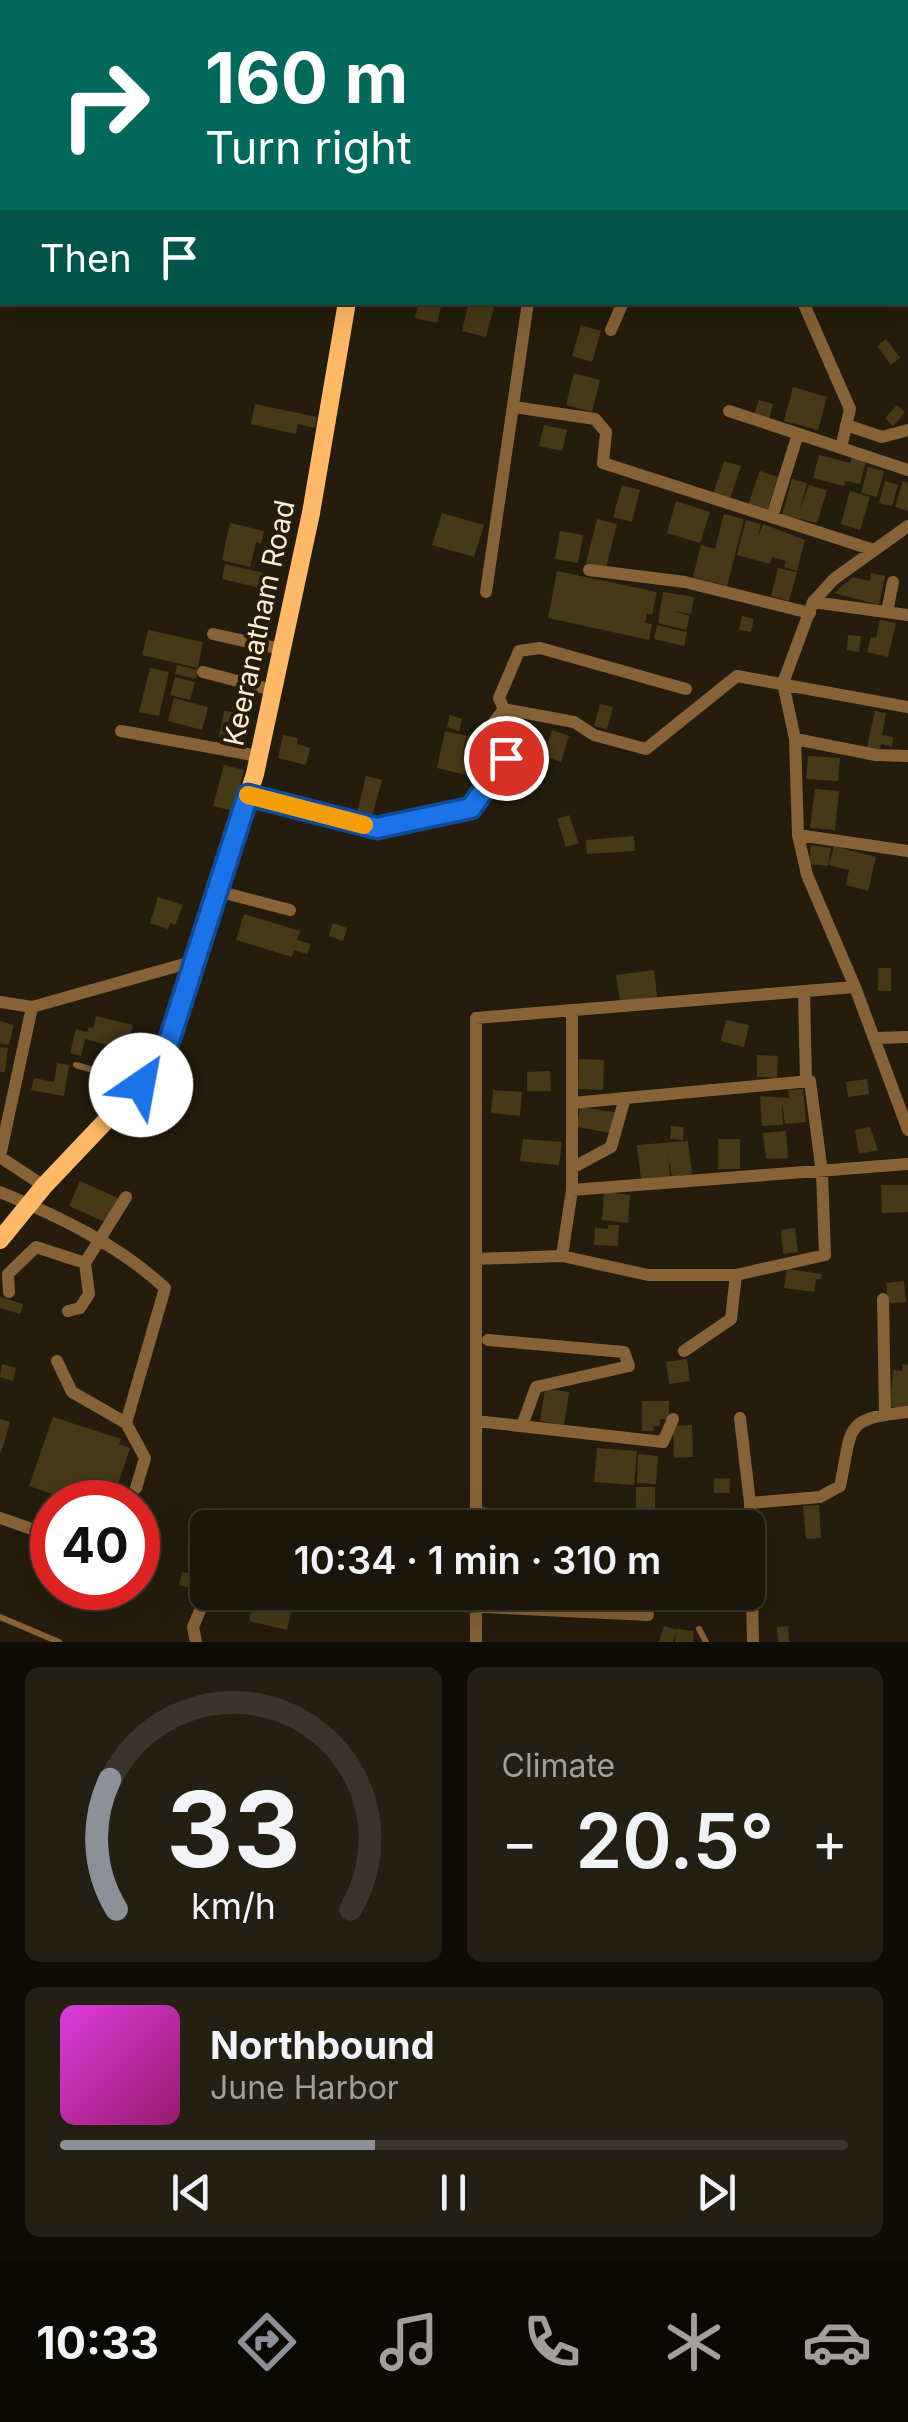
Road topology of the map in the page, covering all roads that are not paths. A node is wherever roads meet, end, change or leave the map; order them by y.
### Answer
1 (346, 305) edge
2 (528, 305) edge
3 (622, 305) edge
4 (804, 305) edge
5 (611, 330) dead end
6 (514, 407) junction
7 (729, 412) dead end
8 (846, 426) junction
9 (908, 430) edge
10 (798, 434) junction
11 (841, 448) junction
12 (908, 470) edge
13 (772, 517) junction
14 (908, 527) edge
15 (874, 550) junction
16 (589, 570) dead end
17 (892, 582) dead end
18 (486, 592) dead end
19 (812, 607) junction
20 (887, 612) junction
21 (908, 615) edge
22 (213, 634) dead end
23 (281, 649) junction
24 (203, 672) dead end
25 (783, 682) junction
26 (686, 689) dead end
27 (272, 690) junction
28 (908, 707) edge
29 (504, 709) junction
30 (121, 730) dead end
31 (794, 738) junction
32 (258, 756) junction
33 (908, 756) edge
34 (248, 795) junction
35 (798, 834) junction
36 (908, 851) edge
37 (217, 891) junction
38 (290, 910) dead end
39 (195, 961) junction
40 (855, 987) junction
41 (804, 991) junction
42 (0, 1002) edge
43 (32, 1007) junction
44 (572, 1010) junction
45 (908, 1037) edge
46 (874, 1038) junction
47 (76, 1065) dead end
48 (806, 1082) junction
49 (141, 1085) junction
50 (624, 1098) junction
51 (572, 1103) junction
52 (908, 1130) edge
53 (0, 1156) edge
54 (908, 1164) edge
55 (572, 1168) junction
56 (822, 1172) junction
57 (44, 1186) junction
58 (572, 1190) junction
59 (0, 1192) edge
60 (126, 1198) dead end
61 (29, 1204) junction
62 (0, 1240) edge
63 (100, 1242) junction
64 (562, 1256) junction
65 (476, 1260) junction
66 (86, 1263) junction
67 (736, 1275) junction
68 (9, 1292) dead end
69 (883, 1299) dead end
70 (68, 1311) dead end
71 (488, 1340) dead end
72 (684, 1351) dead end
73 (57, 1360) dead end
74 (908, 1412) edge
75 (884, 1415) junction
76 (740, 1418) dead end
77 (674, 1419) dead end
78 (476, 1421) junction
79 (126, 1423) junction
80 (522, 1426) junction
81 (138, 1480) edge
82 (750, 1504) junction
83 (476, 1510) edge
84 (0, 1518) edge
85 (30, 1528) edge
86 (200, 1610) edge
87 (476, 1610) edge
88 (591, 1610) edge
89 (648, 1615) dead end
90 (0, 1617) edge
91 (700, 1629) dead end
92 (58, 1642) edge
93 (196, 1642) edge
94 (476, 1642) edge
95 (706, 1642) edge
96 (753, 1642) edge

1 - 23 street, Keeranatham Road
2 - 6 street
3 - 5 street
4 - 8 street
6 - 13 street
6 - 18 street
7 - 10 street
8 - 9 street
8 - 11 street
10 - 11 street
10 - 13 street
11 - 12 street
13 - 15 street
14 - 15 street
15 - 19 street
16 - 19 street
17 - 20 street
19 - 20 street
19 - 25 street
20 - 21 street
22 - 23 street
23 - 27 street, Keeranatham Road
24 - 27 street
25 - 28 street
25 - 29 street
25 - 31 street
26 - 29 street
27 - 32 street, Keeranatham Road
29 - 34 street
30 - 32 street
31 - 33 street
31 - 35 street
32 - 34 street, Keeranatham Road
34 - 37 street, Keeranatham Road
35 - 36 street
35 - 40 street
37 - 38 street
37 - 39 street, Keeranatham Road
39 - 43 street
39 - 49 street, Keeranatham Road
40 - 41 street
40 - 46 street
41 - 44 street
41 - 48 street
42 - 43 street
43 - 53 street
44 - 51 street
44 - 65 street
45 - 46 street
46 - 52 street
47 - 49 lane
48 - 50 street
48 - 56 street
49 - 57 street, Keeranatham Road
50 - 51 street
50 - 55 street
51 - 55 street
53 - 57 street
54 - 56 street
55 - 58 street
56 - 58 street
56 - 67 street
57 - 61 street, Keeranatham Road
58 - 64 street
59 - 61 street
60 - 63 street
61 - 62 street, Keeranatham Road
61 - 63 street
63 - 66 street
63 - 79 street
64 - 65 street
64 - 67 street
65 - 78 street
66 - 68 street
66 - 70 street
67 - 72 street
69 - 75 street
71 - 80 street
73 - 79 street
74 - 75 street
75 - 82 street
76 - 82 street
77 - 80 street
78 - 80 street
78 - 83 street
79 - 81 street
82 - 96 street
84 - 85 street
86 - 93 street
87 - 94 street
88 - 89 street
90 - 92 lane
91 - 95 lane

